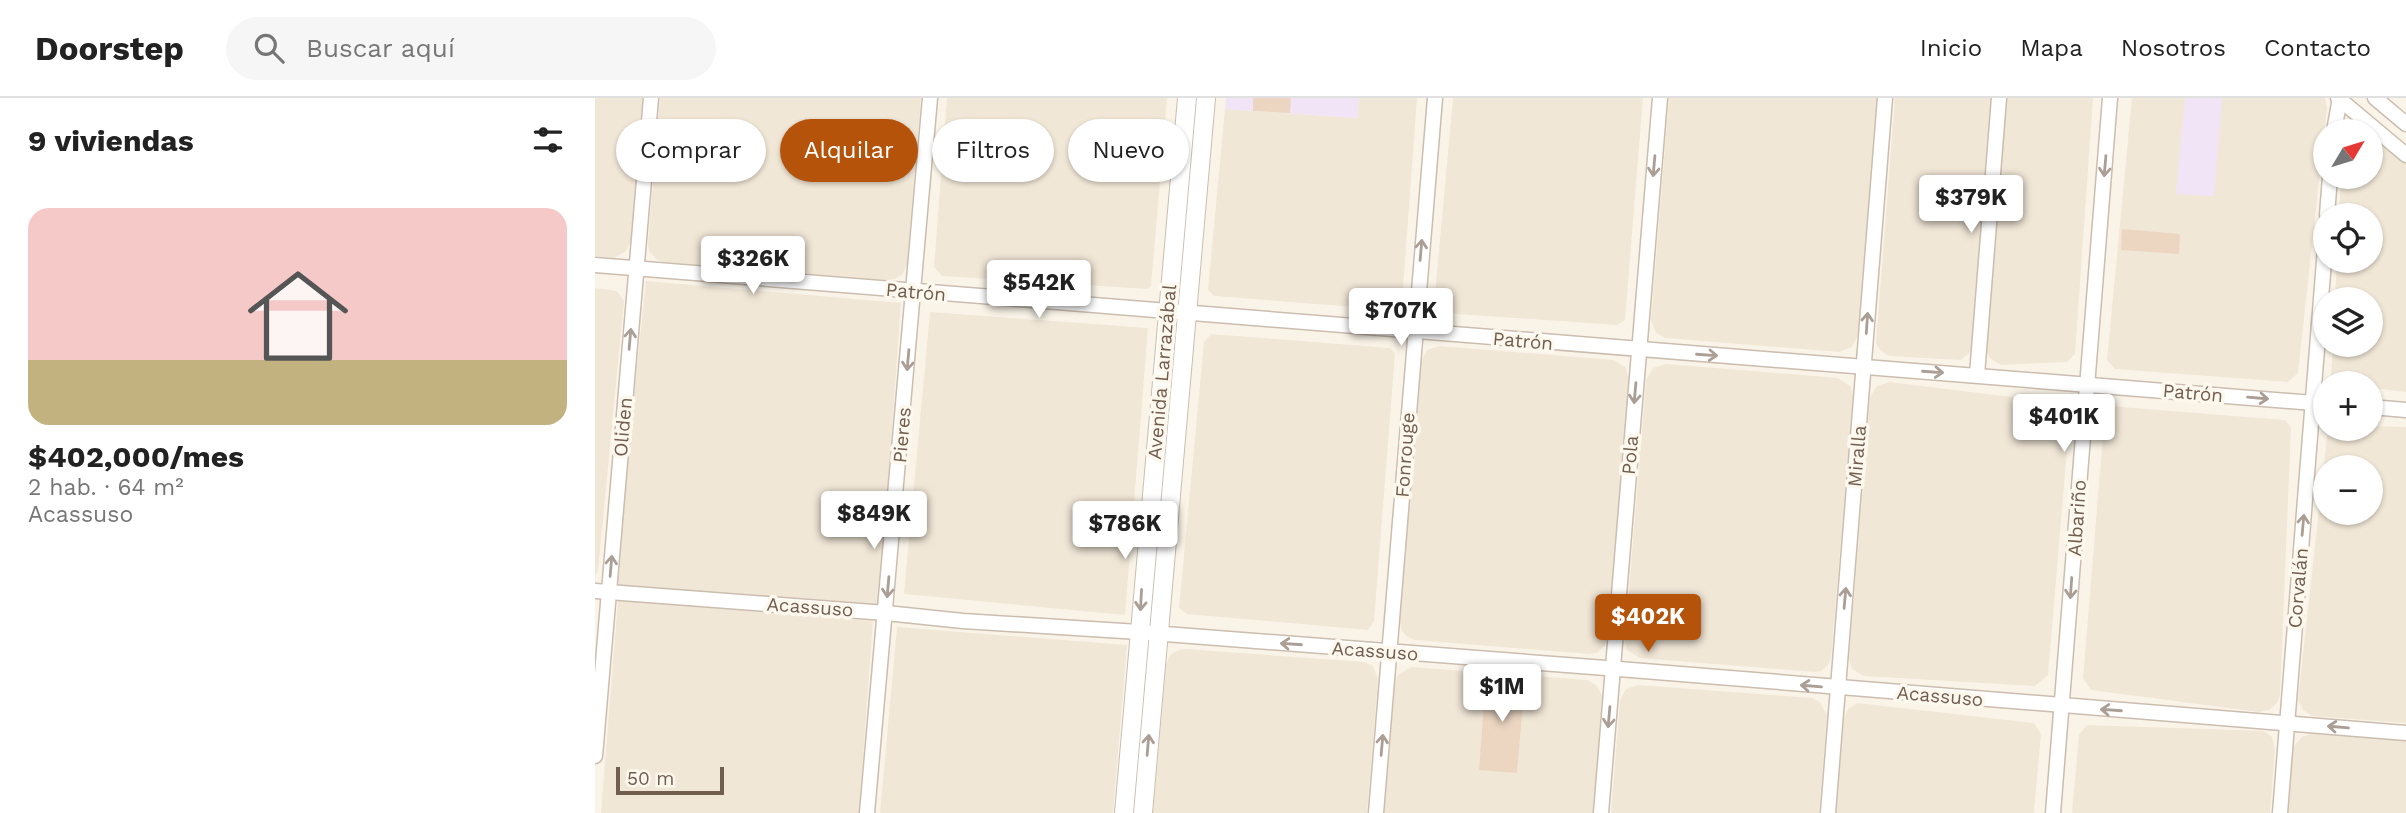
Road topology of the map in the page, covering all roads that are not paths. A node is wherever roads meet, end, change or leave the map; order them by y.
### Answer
1 (651, 98) edge
2 (930, 98) edge
3 (1188, 98) edge
4 (1206, 98) edge
5 (1434, 98) edge
6 (1660, 98) edge
7 (1885, 98) edge
8 (1999, 98) edge
9 (2110, 98) edge
10 (2375, 98) edge
11 (2339, 99) edge
12 (2336, 119) edge
13 (2363, 119) edge
14 (2406, 124) edge
15 (2383, 136) edge
16 (2406, 155) edge
17 (595, 265) edge
18 (636, 268) junction
19 (2324, 273) edge
20 (914, 292) junction
21 (1167, 312) junction
22 (1187, 314) junction
23 (1414, 332) junction
24 (1639, 350) junction
25 (1864, 367) junction
26 (2320, 371) edge
27 (1977, 375) junction
28 (2087, 385) junction
29 (2313, 403) edge
30 (2383, 408) edge
31 (2406, 410) edge
32 (2315, 441) edge
33 (602, 592) edge
34 (886, 613) junction
35 (1148, 633) junction
36 (1390, 652) junction
37 (1612, 669) junction
38 (1838, 688) junction
39 (2062, 706) junction
40 (2287, 723) junction
41 (2406, 733) edge
42 (595, 756) edge
43 (867, 813) edge
44 (1123, 813) edge
45 (1143, 813) edge
46 (1376, 813) edge
47 (1601, 813) edge
48 (1828, 813) edge
49 (2053, 813) edge
50 (2280, 813) edge

1 - 18 street, Oliden
2 - 20 street, Pieres
3 - 21 street, Avenida Larrazábal
4 - 22 street, Avenida Larrazábal
23 -> 5 street, Fonrouge
6 -> 24 street, Pola
25 -> 7 street, Miralla
8 - 27 street
9 -> 28 street, Albariño
10 - 14 street
11 - 12 street
11 - 13 street
15 - 16 street
17 - 18 street, Patrón
18 - 20 street, Patrón
33 -> 18 street, Oliden
19 - 26 street, Corvalán
20 - 21 street, Patrón
20 -> 34 street, Pieres
21 - 22 street, Patrón
21 -> 35 street, Avenida Larrazábal
22 - 23 street, Patrón
22 - 35 street, Avenida Larrazábal
23 - 24 street, Patrón
23 - 36 street, Fonrouge
24 -> 25 street, Patrón
24 -> 37 street, Pola
25 -> 27 street, Patrón
38 -> 25 street, Miralla
27 - 28 street, Patrón
28 -> 29 street, Patrón
28 -> 39 street, Albariño
30 - 31 street
40 -> 32 street, Corvalán
33 - 34 street, Acassuso
33 - 42 street, Oliden
34 - 35 street, Acassuso
34 - 43 street, Pieres
36 -> 35 street, Acassuso
35 - 44 street, Avenida Larrazábal
45 -> 35 street, Avenida Larrazábal
36 - 37 street, Acassuso
46 -> 36 street, Fonrouge
38 -> 37 street, Acassuso
37 -> 47 street, Pola
38 - 39 street, Acassuso
38 - 48 street, Miralla
40 -> 39 street, Acassuso
39 - 49 street, Albariño
41 -> 40 street, Acassuso
40 - 50 street, Corvalán

